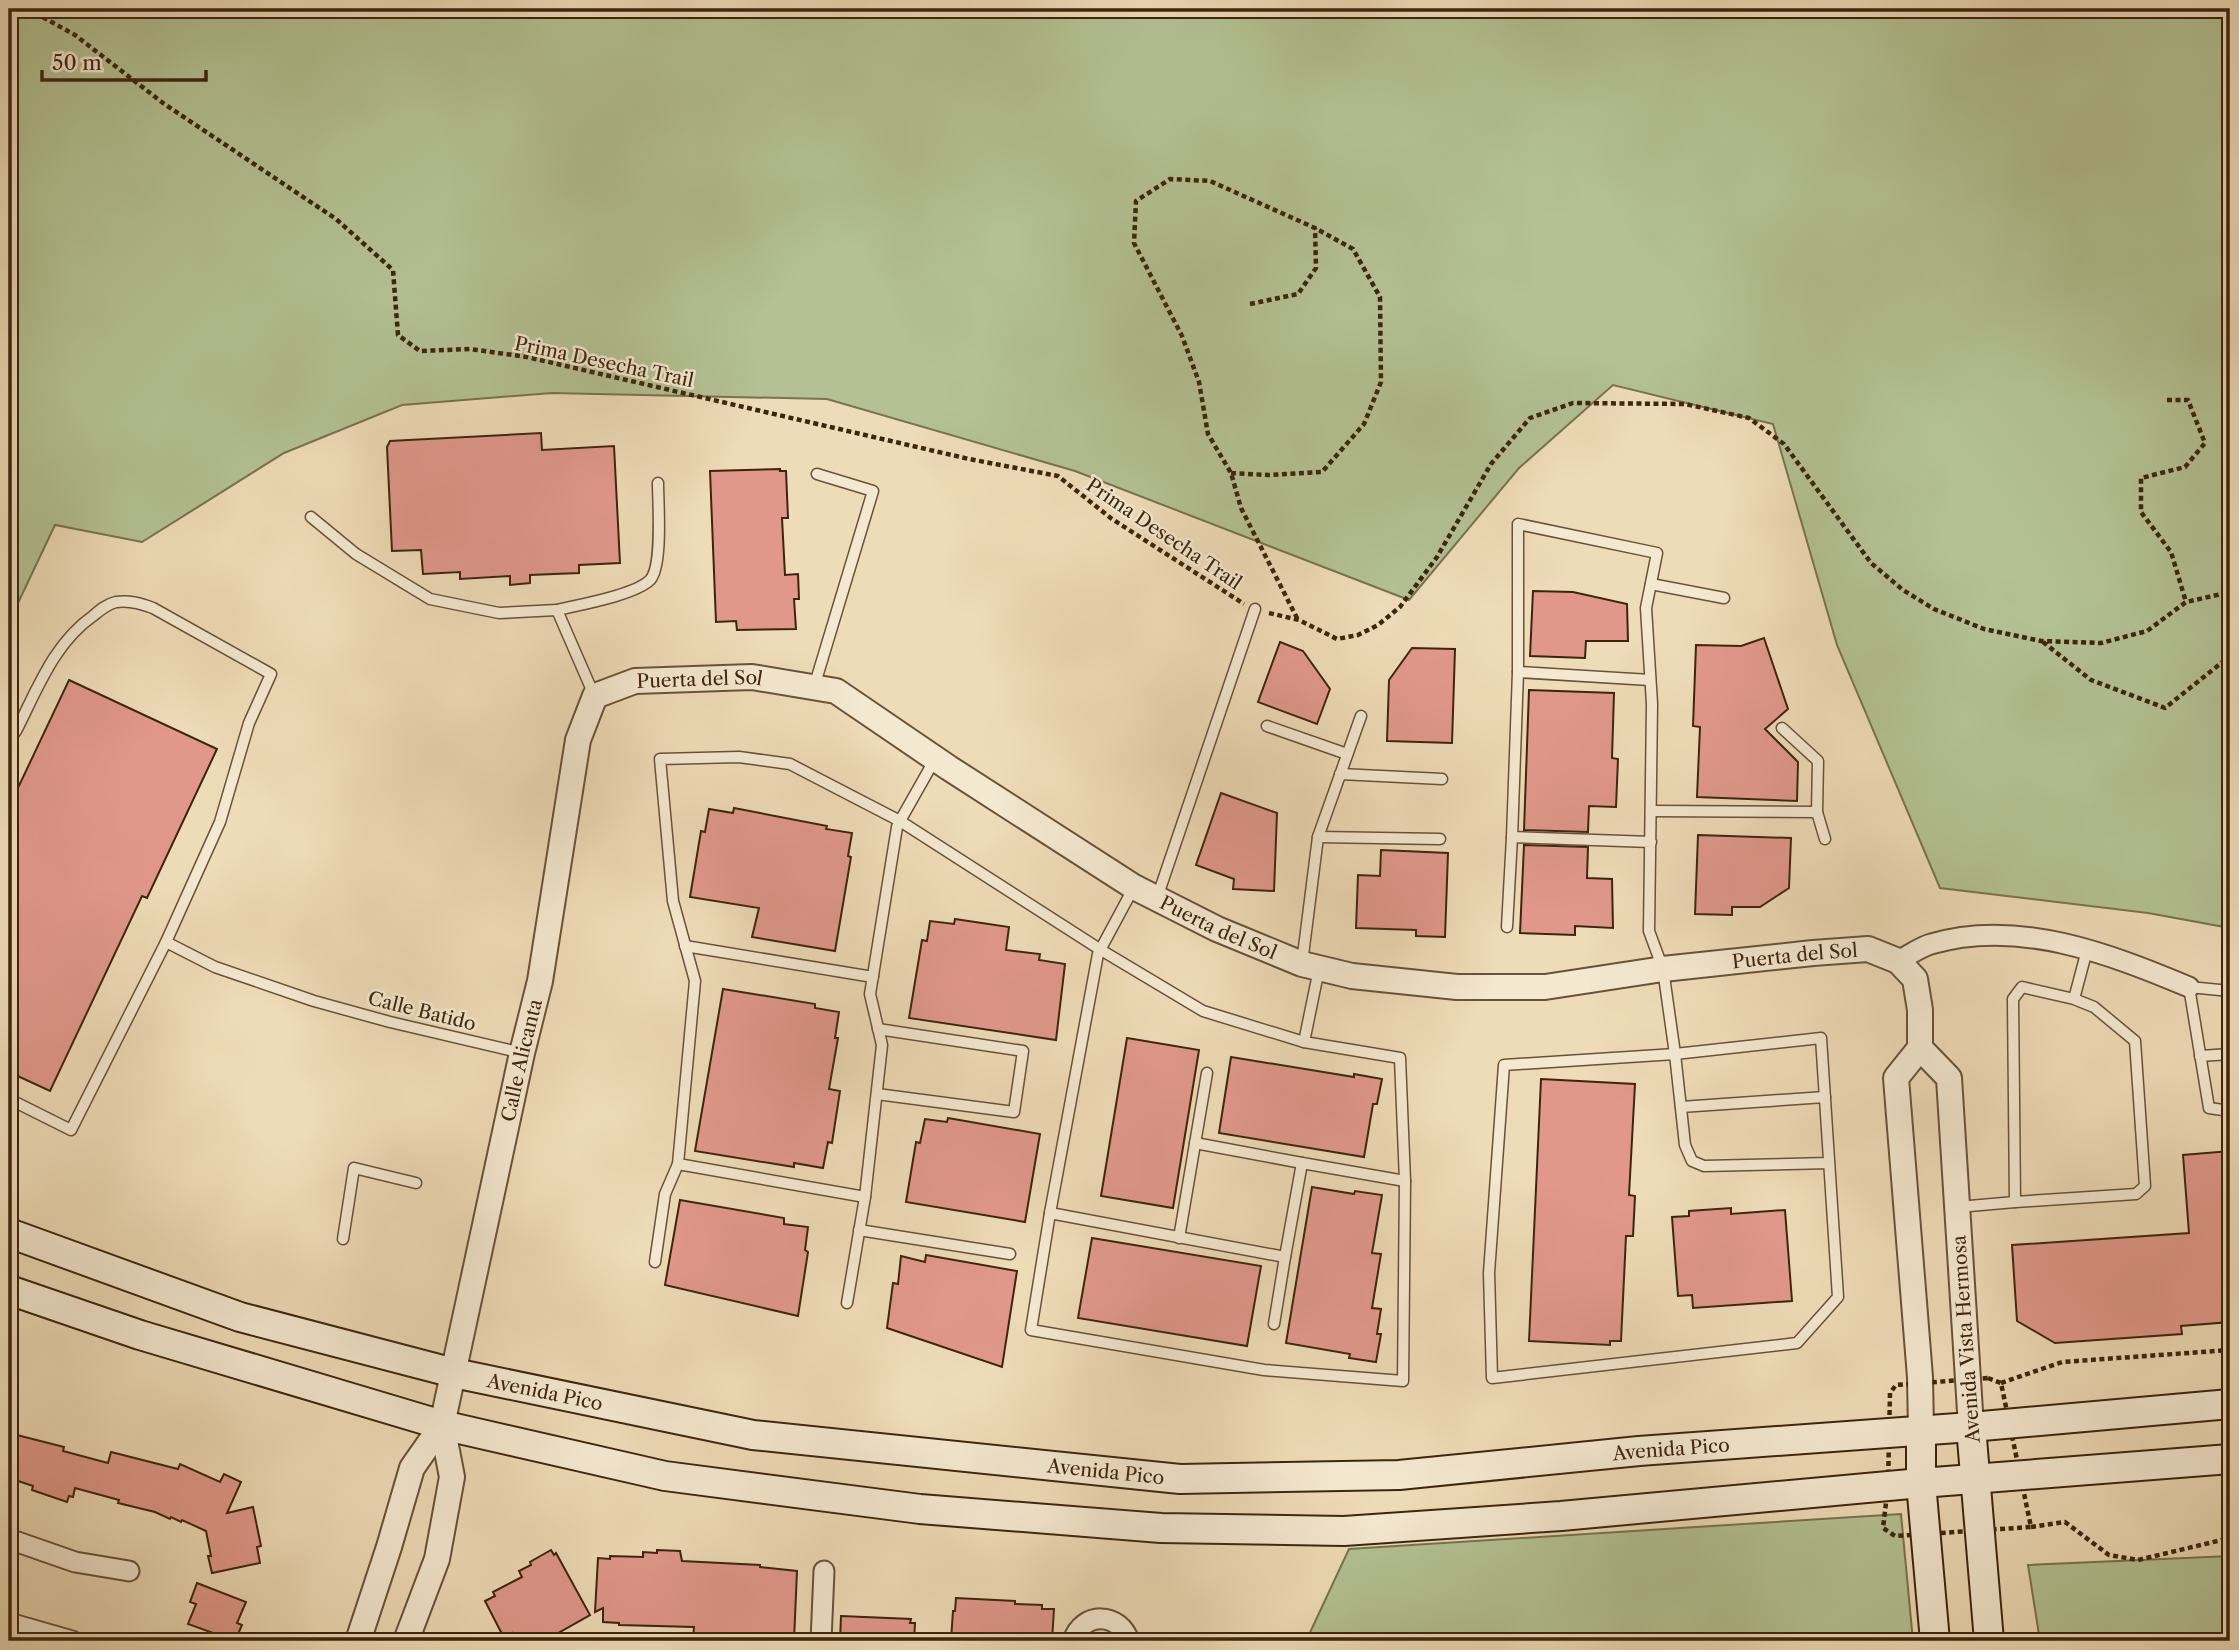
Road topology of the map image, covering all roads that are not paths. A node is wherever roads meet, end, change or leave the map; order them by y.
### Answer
1 (817, 474) dead end
2 (658, 483) dead end
3 (311, 517) dead end
4 (1651, 584) junction
5 (1724, 598) dead end
6 (1255, 609) road end
7 (556, 610) junction
8 (1518, 672) junction
9 (1650, 680) junction
10 (813, 687) junction
11 (595, 696) junction
12 (1361, 716) dead end
13 (1267, 726) dead end
14 (1782, 728) dead end
15 (9, 740) edge
16 (1348, 754) junction
17 (936, 759) junction
18 (1340, 774) junction
19 (1442, 779) dead end
20 (1651, 811) junction
21 (1817, 812) junction
22 (900, 821) junction
23 (1318, 837) junction
24 (1512, 837) junction
25 (1440, 839) dead end
26 (1825, 839) dead end
27 (1651, 842) junction
28 (1133, 887) junction
29 (1157, 899) junction
30 (1507, 926) dead end
31 (166, 942) junction
32 (685, 946) junction
33 (1101, 950) junction
34 (2087, 950) junction
35 (1898, 961) junction
36 (1310, 966) junction
37 (1663, 969) junction
38 (873, 978) junction
39 (2189, 987) junction
40 (2230, 991) edge
41 (2074, 999) junction
42 (878, 1029) junction
43 (1304, 1042) junction
44 (1920, 1048) junction
45 (522, 1053) junction
46 (1675, 1054) junction
47 (2230, 1054) edge
48 (2200, 1056) junction
49 (1207, 1073) dead end
50 (877, 1094) junction
51 (1825, 1097) junction
52 (9, 1099) edge
53 (1681, 1107) junction
54 (2230, 1111) edge
55 (1195, 1143) junction
56 (1302, 1163) junction
57 (1829, 1163) junction
58 (678, 1164) junction
59 (1405, 1181) junction
60 (416, 1183) dead end
61 (865, 1197) junction
62 (2015, 1202) junction
63 (1958, 1207) junction
64 (1050, 1213) junction
65 (859, 1230) junction
66 (9, 1233) edge
67 (1179, 1238) junction
68 (343, 1239) dead end
69 (1010, 1254) dead end
70 (1285, 1257) junction
71 (655, 1262) dead end
72 (9, 1290) edge
73 (847, 1303) dead end
74 (1274, 1324) dead end
75 (454, 1374) junction
76 (2230, 1404) edge
77 (442, 1425) junction
78 (1971, 1427) junction
79 (1921, 1431) junction
80 (2230, 1459) edge
81 (1976, 1479) junction
82 (1921, 1483) junction
83 (9, 1539) edge
84 (129, 1571) dead end
85 (824, 1571) dead end
86 (9, 1623) edge
87 (72, 1641) edge
88 (358, 1641) edge
89 (406, 1641) edge
90 (821, 1641) edge
91 (1073, 1641) edge
92 (1129, 1641) edge
93 (1935, 1641) edge
94 (1989, 1641) edge

1 - 10 lane
2 - 7 lane
3 - 7 lane
4 - 5 lane
4 - 8 lane
4 - 9 lane
6 - 29 lane
7 - 11 lane
8 - 9 lane
8 - 24 lane
9 - 20 lane
10 - 11 street, Puerta del Sol
10 - 17 street, Puerta del Sol
11 - 45 street, Calle Alicanta
12 - 16 lane
13 - 16 lane
14 - 21 lane
15 - 31 lane
16 - 18 lane
17 - 22 lane
17 - 28 street, Puerta del Sol
18 - 19 lane
18 - 23 lane
20 - 21 lane
20 - 27 lane
21 - 26 lane
22 - 32 lane
22 - 33 lane
22 - 38 lane
23 - 25 lane
23 - 36 lane
24 - 27 lane
24 - 30 lane
27 - 37 lane
28 - 29 street, Puerta del Sol
28 - 33 lane
29 - 36 street, Puerta del Sol
31 - 45 lane, Calle Batido
31 - 52 lane
32 - 38 lane
32 - 58 lane
33 - 43 lane
33 - 64 lane
34 - 35 street
34 - 39 street
34 - 41 lane
35 - 37 street, Puerta del Sol
35 - 44 street
36 - 37 street, Puerta del Sol
36 - 43 lane
37 - 46 lane
38 - 42 lane
39 - 40 lane
39 - 48 lane
41 - 62 lane
41 - 62 lane
42 - 50 lane
42 - 50 lane
43 - 59 lane
44 - 63 street, Avenida Vista Hermosa
44 - 79 street
45 - 75 street, Calle Alicanta
46 - 51 lane
46 - 53 lane
46 - 57 lane
47 - 48 lane
48 - 54 lane
49 - 55 lane
50 - 61 lane
51 - 53 lane
51 - 57 lane
53 - 57 lane
55 - 56 lane
55 - 67 lane
56 - 59 lane
56 - 70 lane
58 - 61 lane
58 - 71 lane
59 - 64 lane
60 - 68 lane
61 - 65 lane
62 - 63 lane
63 - 78 street, Avenida Vista Hermosa
64 - 67 lane
65 - 69 lane
65 - 73 lane
66 - 75 main road, Avenida Pico
67 - 70 lane
70 - 74 lane
72 - 77 main road
75 - 77 street, Calle Alicanta
75 - 79 main road, Avenida Pico
76 - 78 main road, Avenida Pico
77 - 82 main road
77 - 88 street, Calle Alicanta
77 - 89 street, Calle Alicanta
78 - 79 main road, Avenida Pico
78 - 81 main road, Avenida Vista Hermosa
79 - 82 main road
80 - 81 main road
81 - 82 main road
81 - 94 main road, Avenida Vista Hermosa
82 - 93 main road
83 - 84 street
85 - 90 street
86 - 87 street
91 - 92 street

